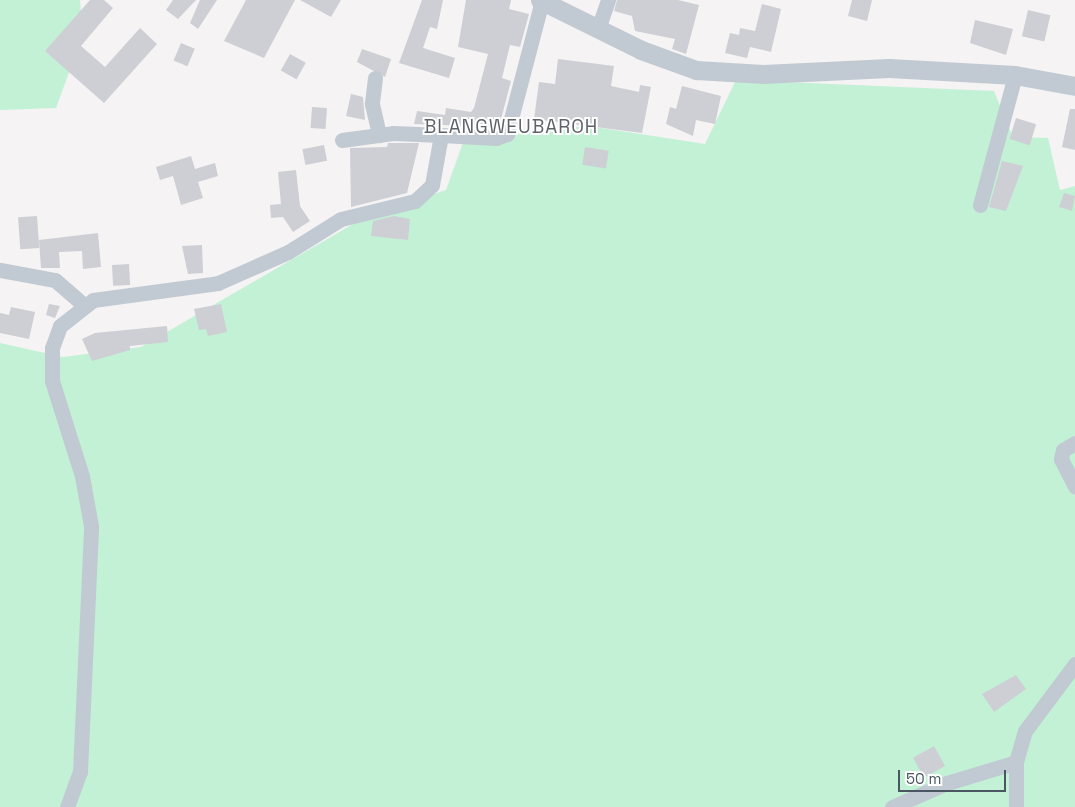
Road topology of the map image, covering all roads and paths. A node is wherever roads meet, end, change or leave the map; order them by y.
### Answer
1 (541, 0) edge
2 (608, 0) edge
3 (598, 29) junction
4 (1015, 75) junction
5 (375, 78) dead end
6 (1075, 86) edge
7 (379, 135) junction
8 (440, 135) junction
9 (342, 140) dead end
10 (980, 205) dead end
11 (0, 270) edge
12 (83, 304) junction
13 (1075, 443) edge
14 (1075, 487) edge
15 (1075, 664) edge
16 (1016, 762) junction
17 (67, 807) edge
18 (892, 807) edge
19 (1016, 807) edge

1 - 3 street
1 - 8 street
2 - 3 street
3 - 4 street
4 - 6 street
4 - 10 street
5 - 7 street
7 - 8 street
7 - 9 street
8 - 12 street
11 - 12 street
12 - 17 street
13 - 14 street
15 - 16 street
16 - 18 street
16 - 19 street

